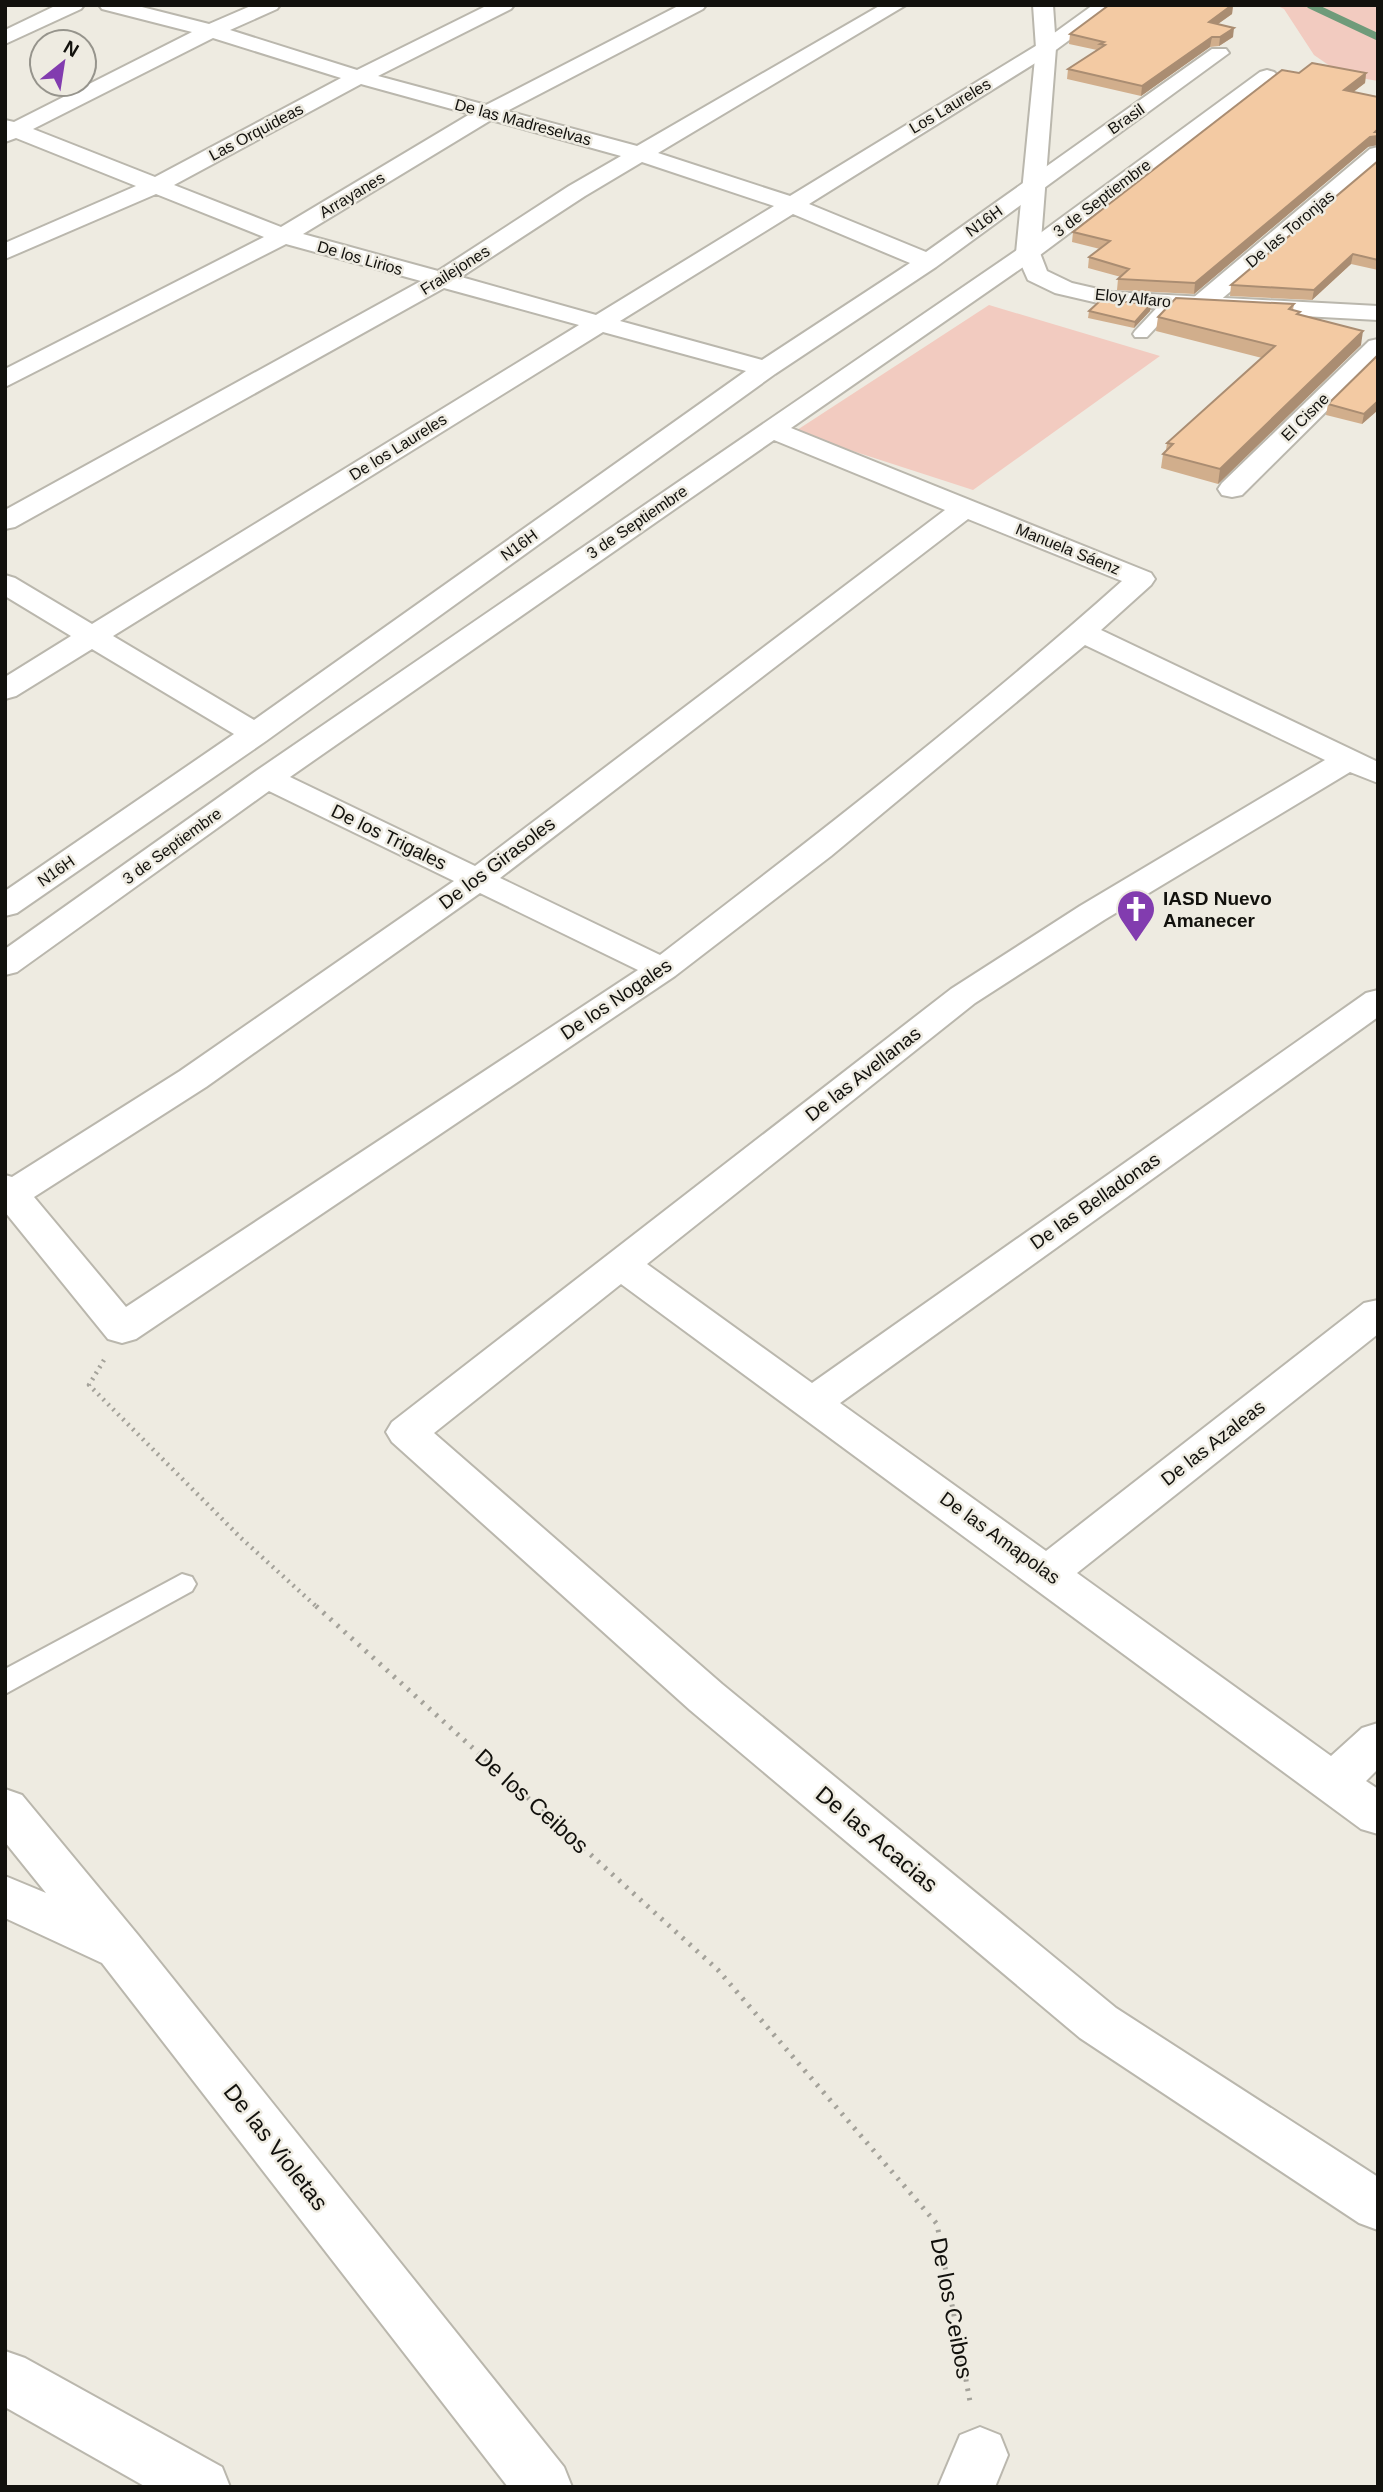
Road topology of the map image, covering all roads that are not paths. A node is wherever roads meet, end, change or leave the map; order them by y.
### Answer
1 (74, 5) edge
2 (109, 5) edge
3 (270, 5) edge
4 (504, 5) edge
5 (696, 5) edge
6 (896, 5) edge
7 (1043, 5) edge
8 (1107, 5) edge
9 (854, 10) dead end
10 (876, 15) junction
11 (211, 31) junction
12 (5, 37) edge
13 (1046, 48) junction
14 (1219, 53) edge
15 (1267, 76) dead end
16 (359, 77) junction
17 (489, 112) junction
18 (9, 131) edge
19 (640, 154) junction
20 (1378, 154) edge
21 (1034, 184) junction
22 (157, 185) junction
23 (790, 204) junction
24 (283, 236) junction
25 (5, 252) edge
26 (1028, 253) junction
27 (928, 262) junction
28 (439, 281) junction
29 (1171, 302) junction
30 (1202, 303) junction
31 (1378, 313) edge
32 (598, 324) junction
33 (1141, 334) dead end
34 (1378, 346) edge
35 (766, 369) junction
36 (5, 379) edge
37 (772, 430) junction
38 (1232, 489) dead end
39 (965, 508) junction
40 (5, 521) edge
41 (5, 584) edge
42 (1082, 632) junction
43 (90, 637) junction
44 (5, 690) edge
45 (255, 734) junction
46 (1363, 767) edge
47 (267, 778) junction
48 (477, 880) junction
49 (5, 906) edge
50 (5, 965) edge
51 (663, 969) junction
52 (1378, 1000) edge
53 (9, 1191) edge
54 (620, 1264) junction
55 (1378, 1313) edge
56 (812, 1402) junction
57 (407, 1432) joint
58 (1048, 1573) junction
59 (181, 1584) dead end
60 (5, 1683) edge
61 (1378, 1741) edge
62 (1334, 1782) junction
63 (5, 1808) edge
64 (1378, 1815) edge
65 (5, 1896) edge
66 (121, 1950) junction
67 (1378, 2206) edge
68 (5, 2377) edge
69 (202, 2487) edge
70 (544, 2487) edge

1 - 12 street
2 - 11 street, De las Madreselvas
3 - 11 street
4 - 16 street, Las Orquideas
5 - 17 street, Arrayanes
6 - 10 street, Frailejones
7 - 13 street
8 - 13 street, Los Laureles
9 - 10 street
10 - 19 street, Frailejones
11 - 16 street, De las Madreselvas
11 - 18 street
13 - 21 street
13 - 23 street, Los Laureles
14 - 21 street, Brasil
15 - 26 street, 3 de Septiembre
16 - 17 street, De las Madreselvas
16 - 22 street, Las Orquideas
17 - 19 street, De las Madreselvas
17 - 24 street, Arrayanes
18 - 22 street, De los Lirios
19 - 23 street, De las Madreselvas
19 - 28 street, Frailejones
20 - 30 street, De las Toronjas
21 - 26 street
21 - 27 street, N16H
22 - 24 street, De los Lirios
22 - 25 street, Las Orquideas
23 - 27 street, De las Madreselvas
23 - 32 street, De los Laureles
24 - 28 street, De los Lirios
24 - 36 street, Arrayanes
26 - 29 street, Eloy Alfaro
26 - 37 street, 3 de Septiembre
27 - 35 street, N16H
28 - 32 street, De los Lirios
28 - 40 street, Frailejones
29 - 30 street, Eloy Alfaro
29 - 33 lane
30 - 31 street, Eloy Alfaro
32 - 35 street, De los Lirios
32 - 43 street, De los Laureles
34 - 38 street, El Cisne
35 - 45 street, N16H
37 - 39 street, Manuela Sáenz
37 - 47 street, 3 de Septiembre
39 - 42 street, Manuela Sáenz
39 - 48 street, De los Girasoles
41 - 43 street
42 - 46 street
42 - 51 street, De los Nogales
43 - 44 street, De los Laureles
43 - 45 street
45 - 49 street, N16H
46 - 54 street, De las Avellanas
47 - 48 street, De los Trigales
47 - 50 street, 3 de Septiembre
48 - 51 street, De los Trigales
48 - 53 street, De los Girasoles
51 - 53 street, De los Nogales
52 - 56 street, De las Belladonas
54 - 56 street, De las Amapolas
54 - 57 street, De las Avellanas
55 - 58 street, De las Azaleas
56 - 58 street, De las Amapolas
57 - 67 street, De las Acacias
58 - 62 street, De las Amapolas
59 - 60 lane
61 - 62 street
62 - 64 street, De las Amapolas
63 - 66 street, De las Violetas
65 - 66 street
66 - 70 street, De las Violetas
68 - 69 street

